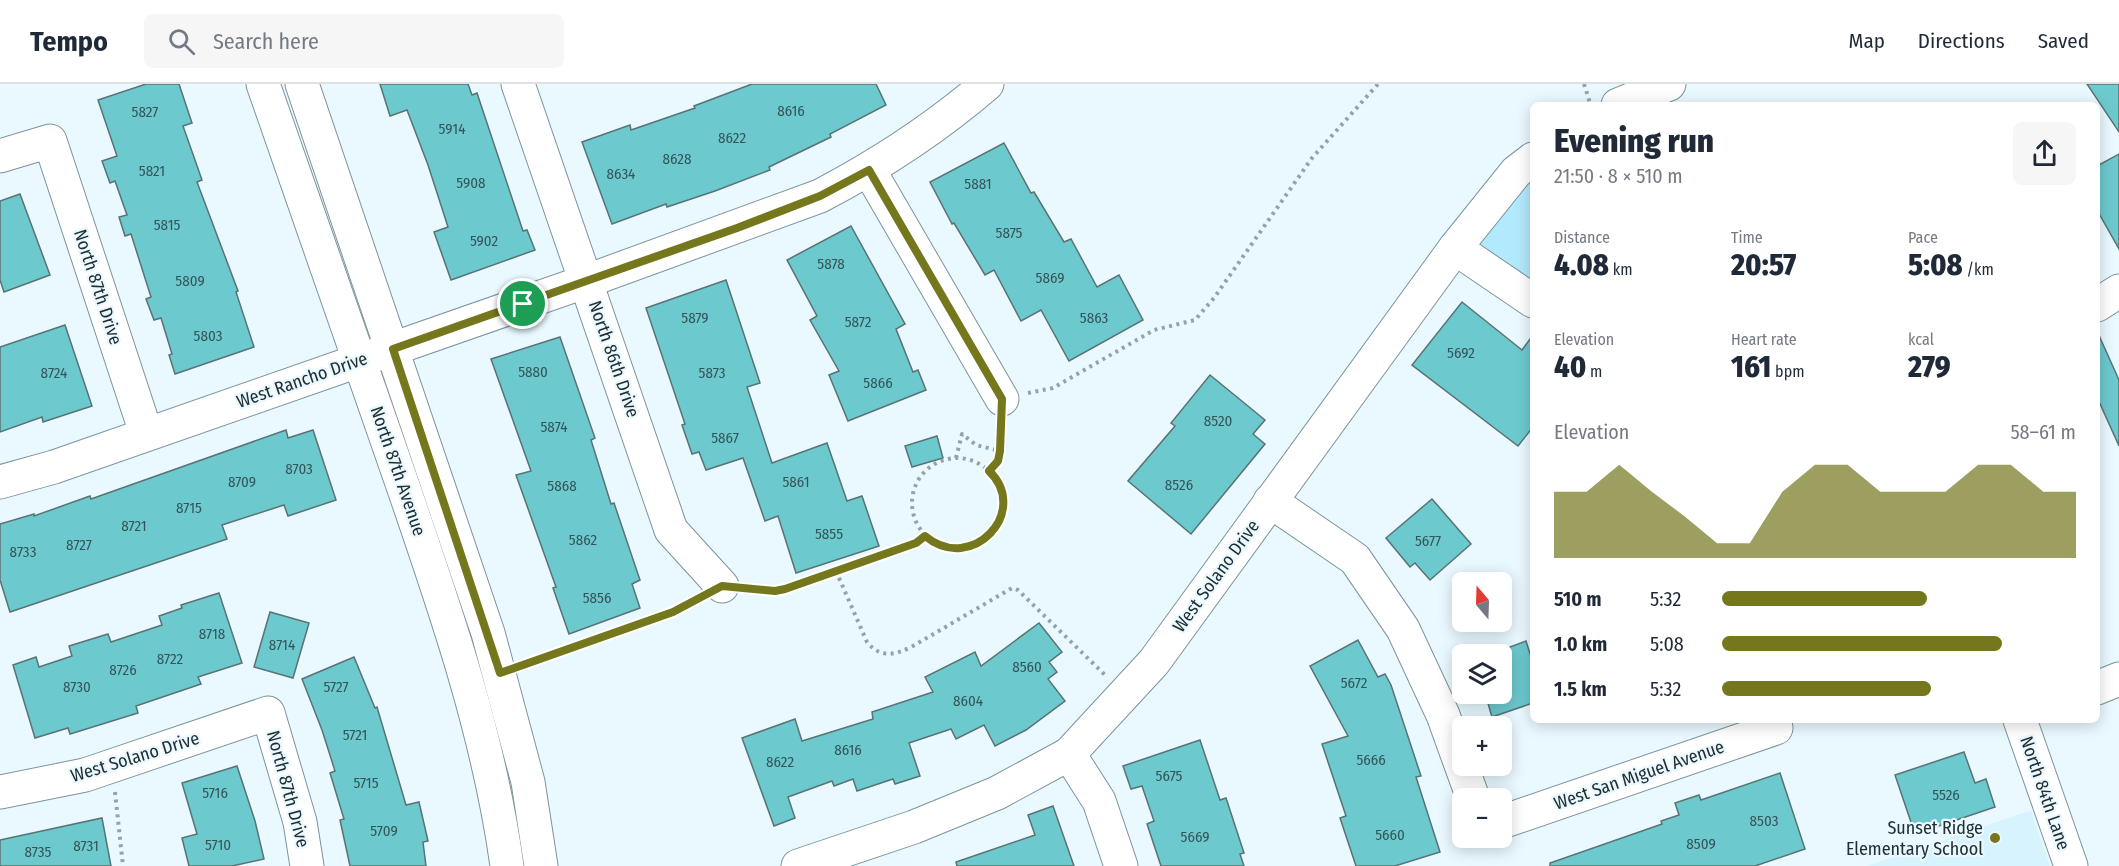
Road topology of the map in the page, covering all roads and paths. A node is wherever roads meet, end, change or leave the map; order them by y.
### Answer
1 (262, 84) edge
2 (302, 84) edge
3 (518, 84) edge
4 (987, 84) edge
5 (1378, 84) edge
6 (1584, 84) edge
7 (1669, 84) edge
8 (1589, 102) edge
9 (1625, 102) edge
10 (0, 156) edge
11 (1530, 161) edge
12 (869, 170) junction
13 (1455, 248) junction
14 (587, 281) junction
15 (2119, 291) edge
16 (1530, 299) edge
17 (2100, 303) edge
18 (393, 349) junction
19 (360, 360) junction
20 (1002, 399) junction
21 (146, 433) junction
22 (1000, 451) junction
23 (956, 458) junction
24 (989, 471) junction
25 (0, 482) edge
26 (1270, 501) junction
27 (925, 536) junction
28 (837, 571) junction
29 (722, 586) junction
30 (500, 673) junction
31 (2119, 680) edge
32 (2100, 687) edge
33 (1124, 695) junction
34 (268, 713) joint
35 (2021, 723) edge
36 (1775, 724) edge
37 (1070, 754) junction
38 (107, 768) junction
39 (1469, 788) edge
40 (0, 792) edge
41 (1512, 818) edge
42 (123, 866) edge
43 (307, 866) edge
44 (507, 866) edge
45 (541, 866) edge
46 (798, 866) edge
47 (1121, 866) edge
48 (2071, 866) edge

1 - 19 street, North 87th Avenue
2 - 18 street, North 87th Avenue
3 - 14 street, North 86th Drive
4 - 12 street, West Rancho Drive
5 - 20 path
6 - 8 path
7 - 9 street
10 - 21 street, North 87th Drive
11 - 13 street, West Solano Drive
12 - 14 street, West Rancho Drive
12 - 20 street
13 - 16 street
13 - 26 street, West Solano Drive
14 - 18 street, West Rancho Drive
14 - 29 street, North 86th Drive
15 - 17 street
18 - 19 street, West Rancho Drive
18 - 30 street, North 87th Avenue
19 - 21 street, West Rancho Drive
19 - 44 street, North 87th Avenue
20 - 22 path
21 - 25 street, West Rancho Drive
22 - 23 path
22 - 24 path
23 - 24 path
23 - 27 path
24 - 27 path
26 - 33 street, West Solano Drive
26 - 39 street
27 - 28 path
28 - 29 path
28 - 33 path
29 - 30 path
30 - 45 street, North 87th Avenue
31 - 32 street
33 - 37 street, West Solano Drive
34 - 38 street, West Solano Drive
34 - 43 street, North 87th Drive
35 - 48 street, North 84th Lane
36 - 41 street, West San Miguel Avenue
37 - 46 street, West Solano Drive
37 - 47 street
38 - 40 street, West Solano Drive
38 - 42 path

